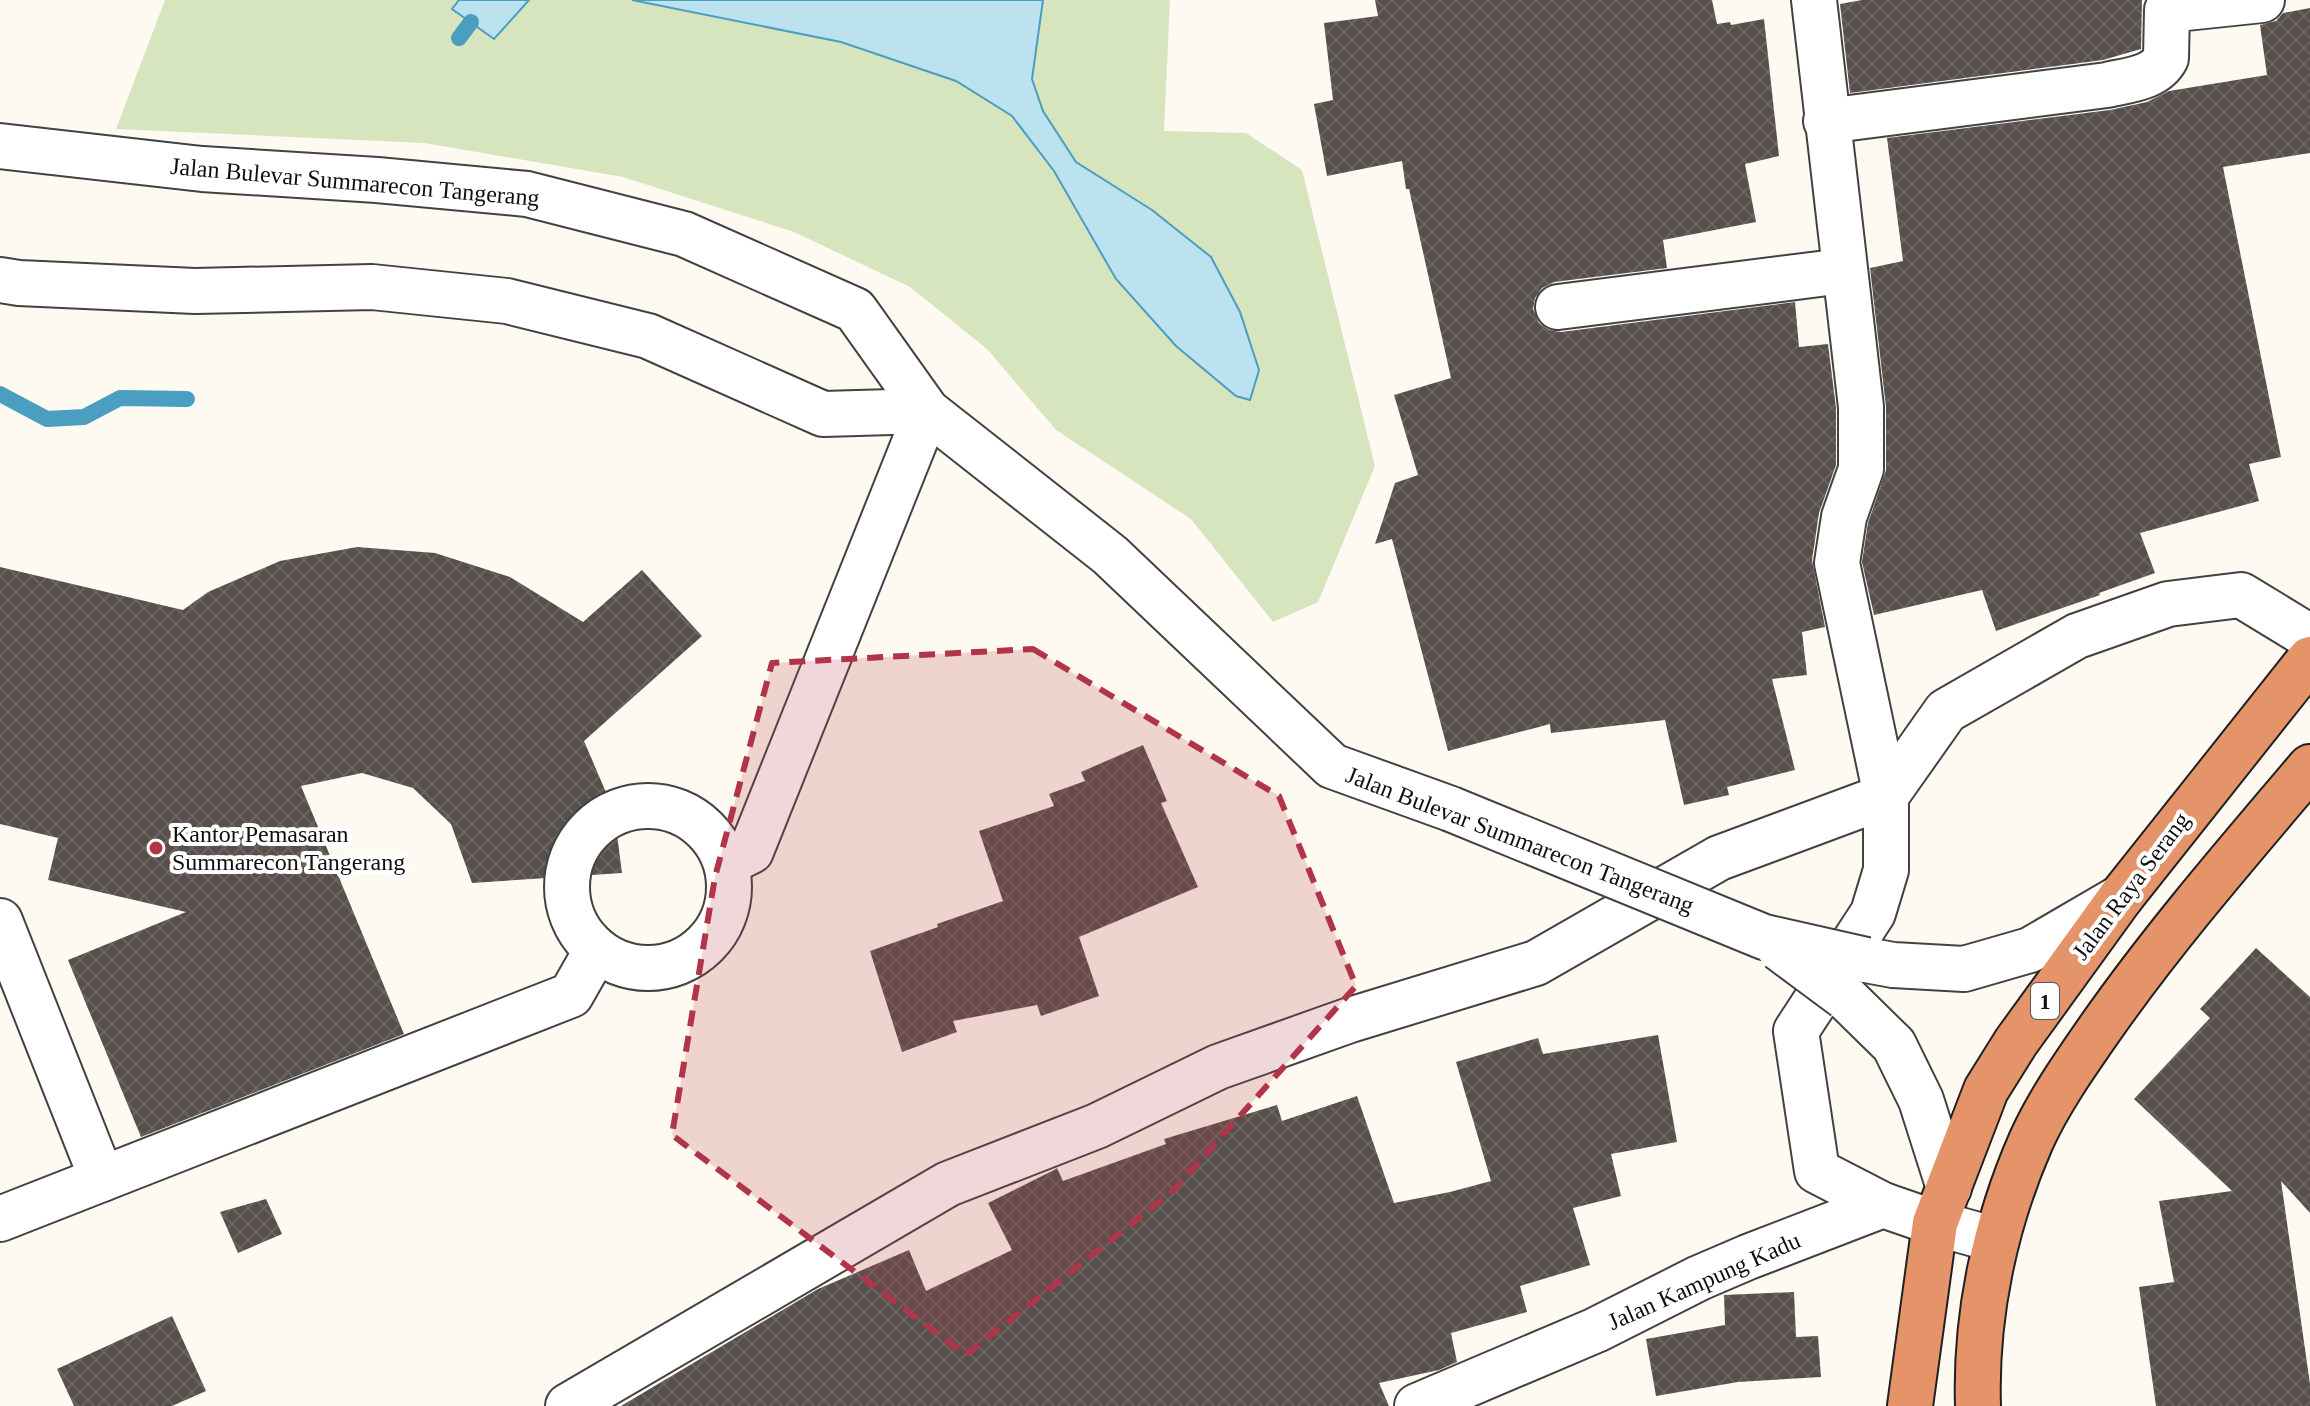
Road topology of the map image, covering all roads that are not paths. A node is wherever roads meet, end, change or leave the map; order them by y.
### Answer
1 (1814, 0) edge
2 (2262, 0) edge
3 (2165, 5) edge
4 (1826, 121) junction
5 (0, 146) edge
6 (1843, 271) junction
7 (0, 280) edge
8 (1558, 307) dead end
9 (927, 411) junction
10 (2310, 637) edge
11 (2310, 659) edge
12 (2310, 767) edge
13 (1886, 796) junction
14 (727, 863) junction
15 (2121, 897) junction
16 (0, 921) edge
17 (596, 951) junction
18 (1856, 978) junction
19 (102, 1179) junction
20 (1883, 1205) junction
21 (1942, 1206) junction
22 (0, 1219) edge
23 (1996, 1240) junction
24 (568, 1406) edge
25 (1417, 1406) edge
26 (1910, 1406) edge
27 (1978, 1406) edge

1 - 4 street
2 - 3 street
3 - 4 street
4 - 6 street
5 - 9 street, Jalan Bulevar Summarecon Tangerang
6 - 8 street
6 - 13 street
7 - 9 street
9 - 14 street
9 - 18 street, Jalan Bulevar Summarecon Tangerang, bridge
10 - 13 street
11 - 15 highway, Jalan Raya Serang / 1
12 - 23 highway
13 - 20 street
13 - 24 street
14 - 17 street
14 - 17 street
15 - 18 street, Jalan Bulevar Summarecon Tangerang
15 - 21 highway, Jalan Raya Serang / 1
16 - 19 street
17 - 19 street
18 - 21 street, Jalan Bulevar Summarecon Tangerang
19 - 22 street
20 - 21 street
20 - 25 street, Jalan Kampung Kadu
21 - 23 street
21 - 26 highway, Jalan Raya Serang / 1
23 - 27 highway

